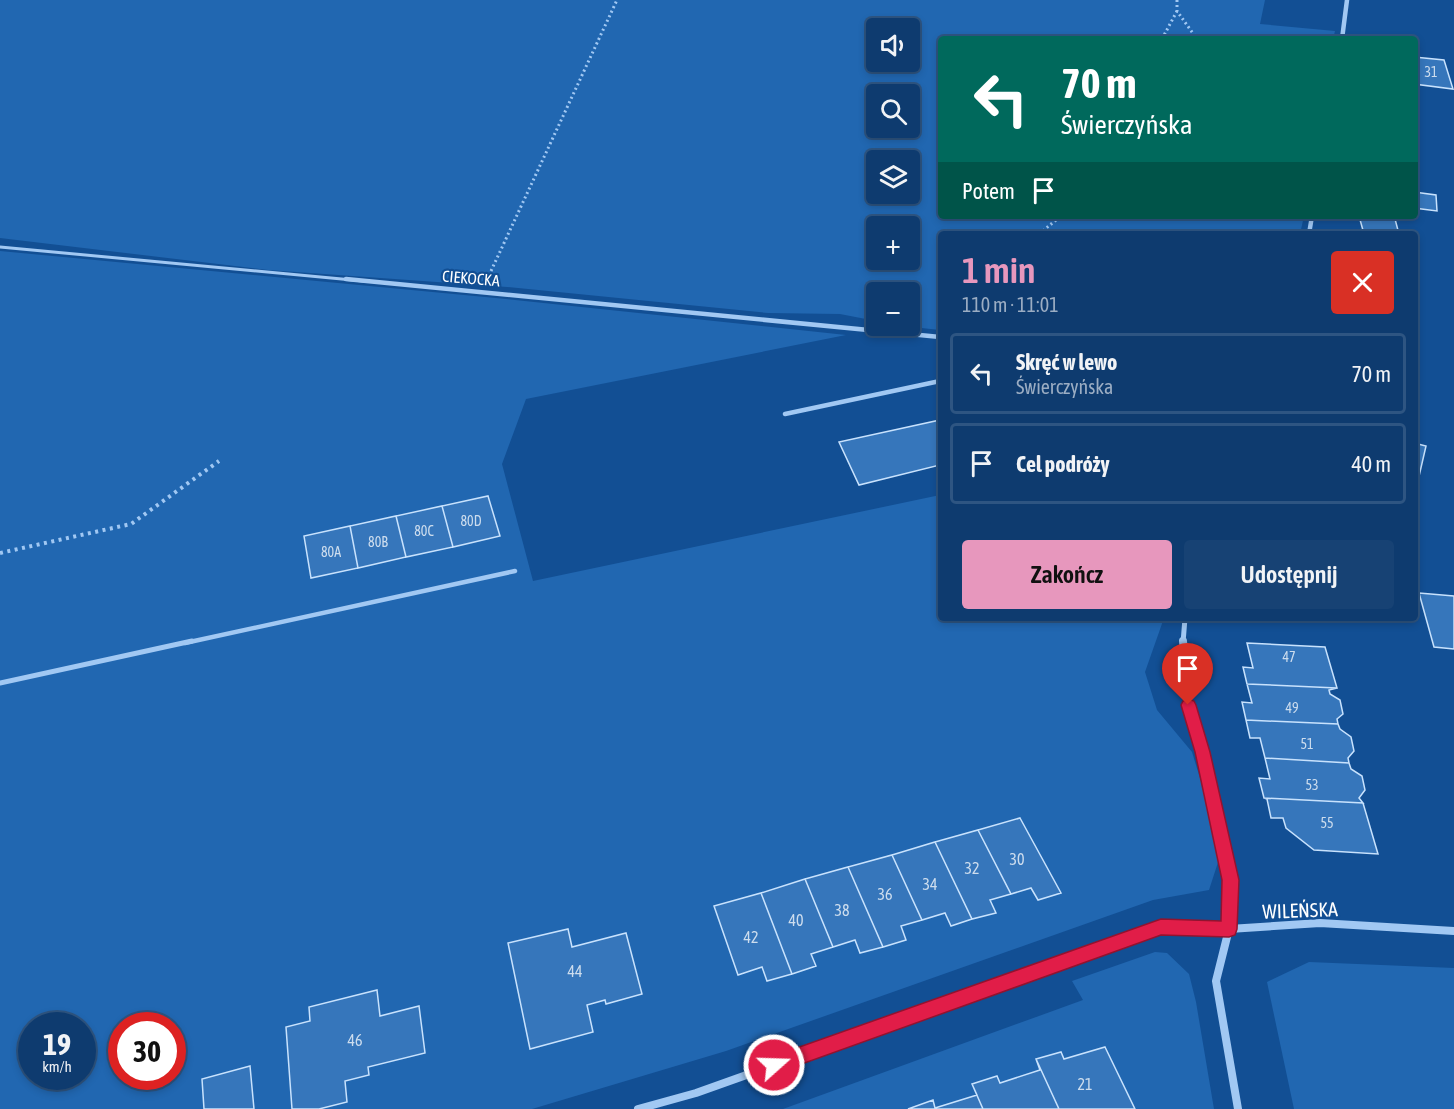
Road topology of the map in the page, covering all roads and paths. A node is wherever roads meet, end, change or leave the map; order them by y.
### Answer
1 (617, 0) edge
2 (1177, 0) edge
3 (1347, 0) edge
4 (1177, 11) junction
5 (1164, 36) edge
6 (1195, 36) edge
7 (1342, 36) edge
8 (1057, 219) edge
9 (1043, 231) edge
10 (0, 247) edge
11 (482, 291) junction
12 (938, 337) edge
13 (938, 381) edge
14 (785, 414) dead end
15 (219, 461) dead end
16 (0, 553) edge
17 (515, 571) dead end
18 (1185, 621) edge
19 (0, 683) edge
20 (1229, 929) junction
21 (1454, 931) edge
22 (638, 1109) edge
23 (1238, 1109) edge

1 - 11 path
2 - 4 path
3 - 7 street
4 - 5 path
4 - 6 path
8 - 9 path
10 - 11 lane, CIEKOCKA
11 - 12 lane, CIEKOCKA
13 - 14 lane
15 - 16 path
17 - 19 lane
18 - 20 street
20 - 21 street, WILEŃSKA
20 - 22 street, WILEŃSKA
20 - 23 street

